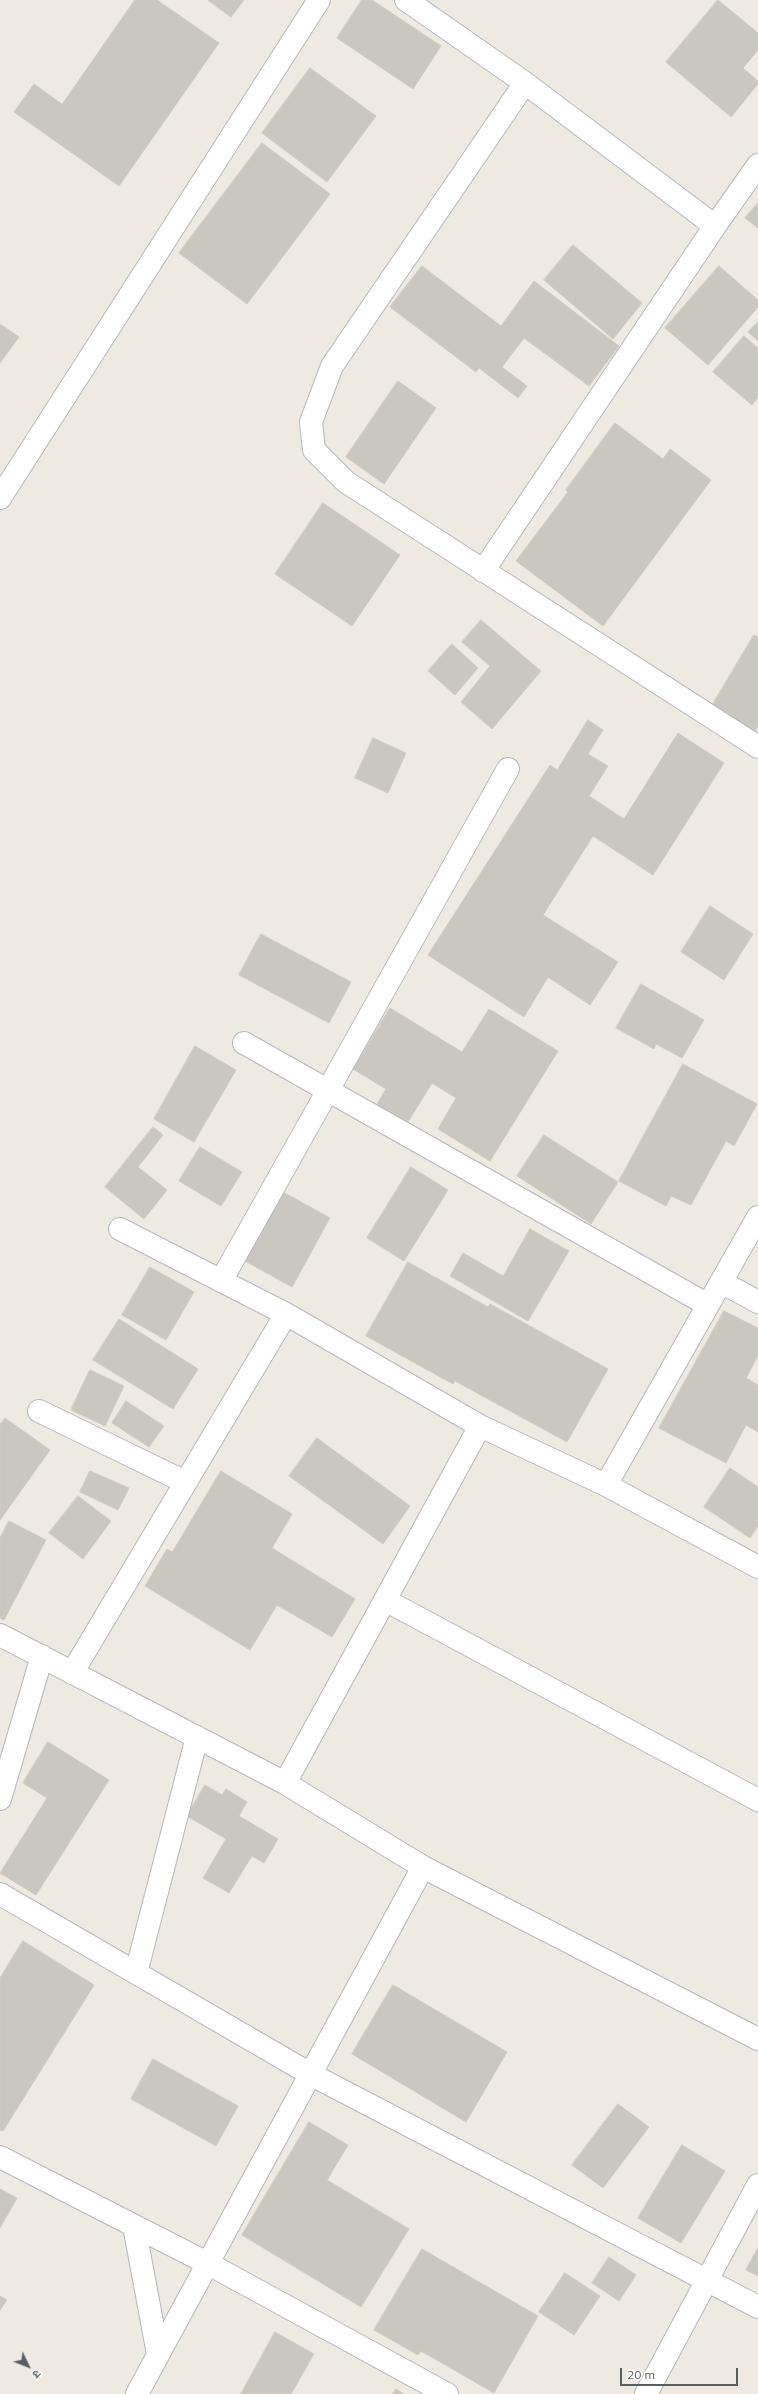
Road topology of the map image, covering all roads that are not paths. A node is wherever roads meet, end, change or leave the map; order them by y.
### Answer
1 (319, 0) edge
2 (406, 0) edge
3 (525, 82) junction
4 (758, 165) edge
5 (715, 226) junction
6 (0, 498) edge
7 (483, 571) junction
8 (758, 747) edge
9 (508, 769) dead end
10 (244, 1043) dead end
11 (328, 1092) junction
12 (758, 1217) edge
13 (120, 1229) dead end
14 (221, 1281) junction
15 (721, 1282) junction
16 (758, 1302) edge
17 (708, 1305) junction
18 (286, 1314) junction
19 (39, 1411) dead end
20 (480, 1426) junction
21 (185, 1482) junction
22 (606, 1485) junction
23 (758, 1567) edge
24 (384, 1600) junction
25 (0, 1634) edge
26 (42, 1656) junction
27 (72, 1673) junction
28 (197, 1738) junction
29 (285, 1783) junction
30 (0, 1799) edge
31 (758, 1800) edge
32 (423, 1867) junction
33 (0, 1894) edge
34 (136, 1973) junction
35 (758, 2039) edge
36 (312, 2075) junction
37 (0, 2157) edge
38 (758, 2185) edge
39 (134, 2226) junction
40 (207, 2264) junction
41 (707, 2280) junction
42 (758, 2307) edge
43 (158, 2354) junction
44 (137, 2394) edge
45 (447, 2394) edge
46 (646, 2394) edge

1 - 6 street
2 - 3 street
3 - 5 street
3 - 7 street
4 - 5 street
5 - 7 street
7 - 8 street
9 - 11 street
10 - 11 street
11 - 14 street
11 - 17 street
12 - 15 street
13 - 14 street
14 - 18 street
15 - 16 street
15 - 17 street
17 - 22 street
18 - 20 street
18 - 21 street
19 - 21 street
20 - 22 street
20 - 24 street
21 - 27 street
22 - 23 street
24 - 29 street
24 - 31 street
25 - 26 street
26 - 27 street
26 - 30 street
27 - 28 street
28 - 29 street
28 - 34 street
29 - 32 street
32 - 35 street
32 - 36 street
33 - 34 street
34 - 36 street
36 - 40 street
36 - 41 street
37 - 39 street
38 - 41 street
39 - 40 street
39 - 43 street
40 - 43 street
40 - 45 street
41 - 42 street
41 - 46 street
43 - 44 street

